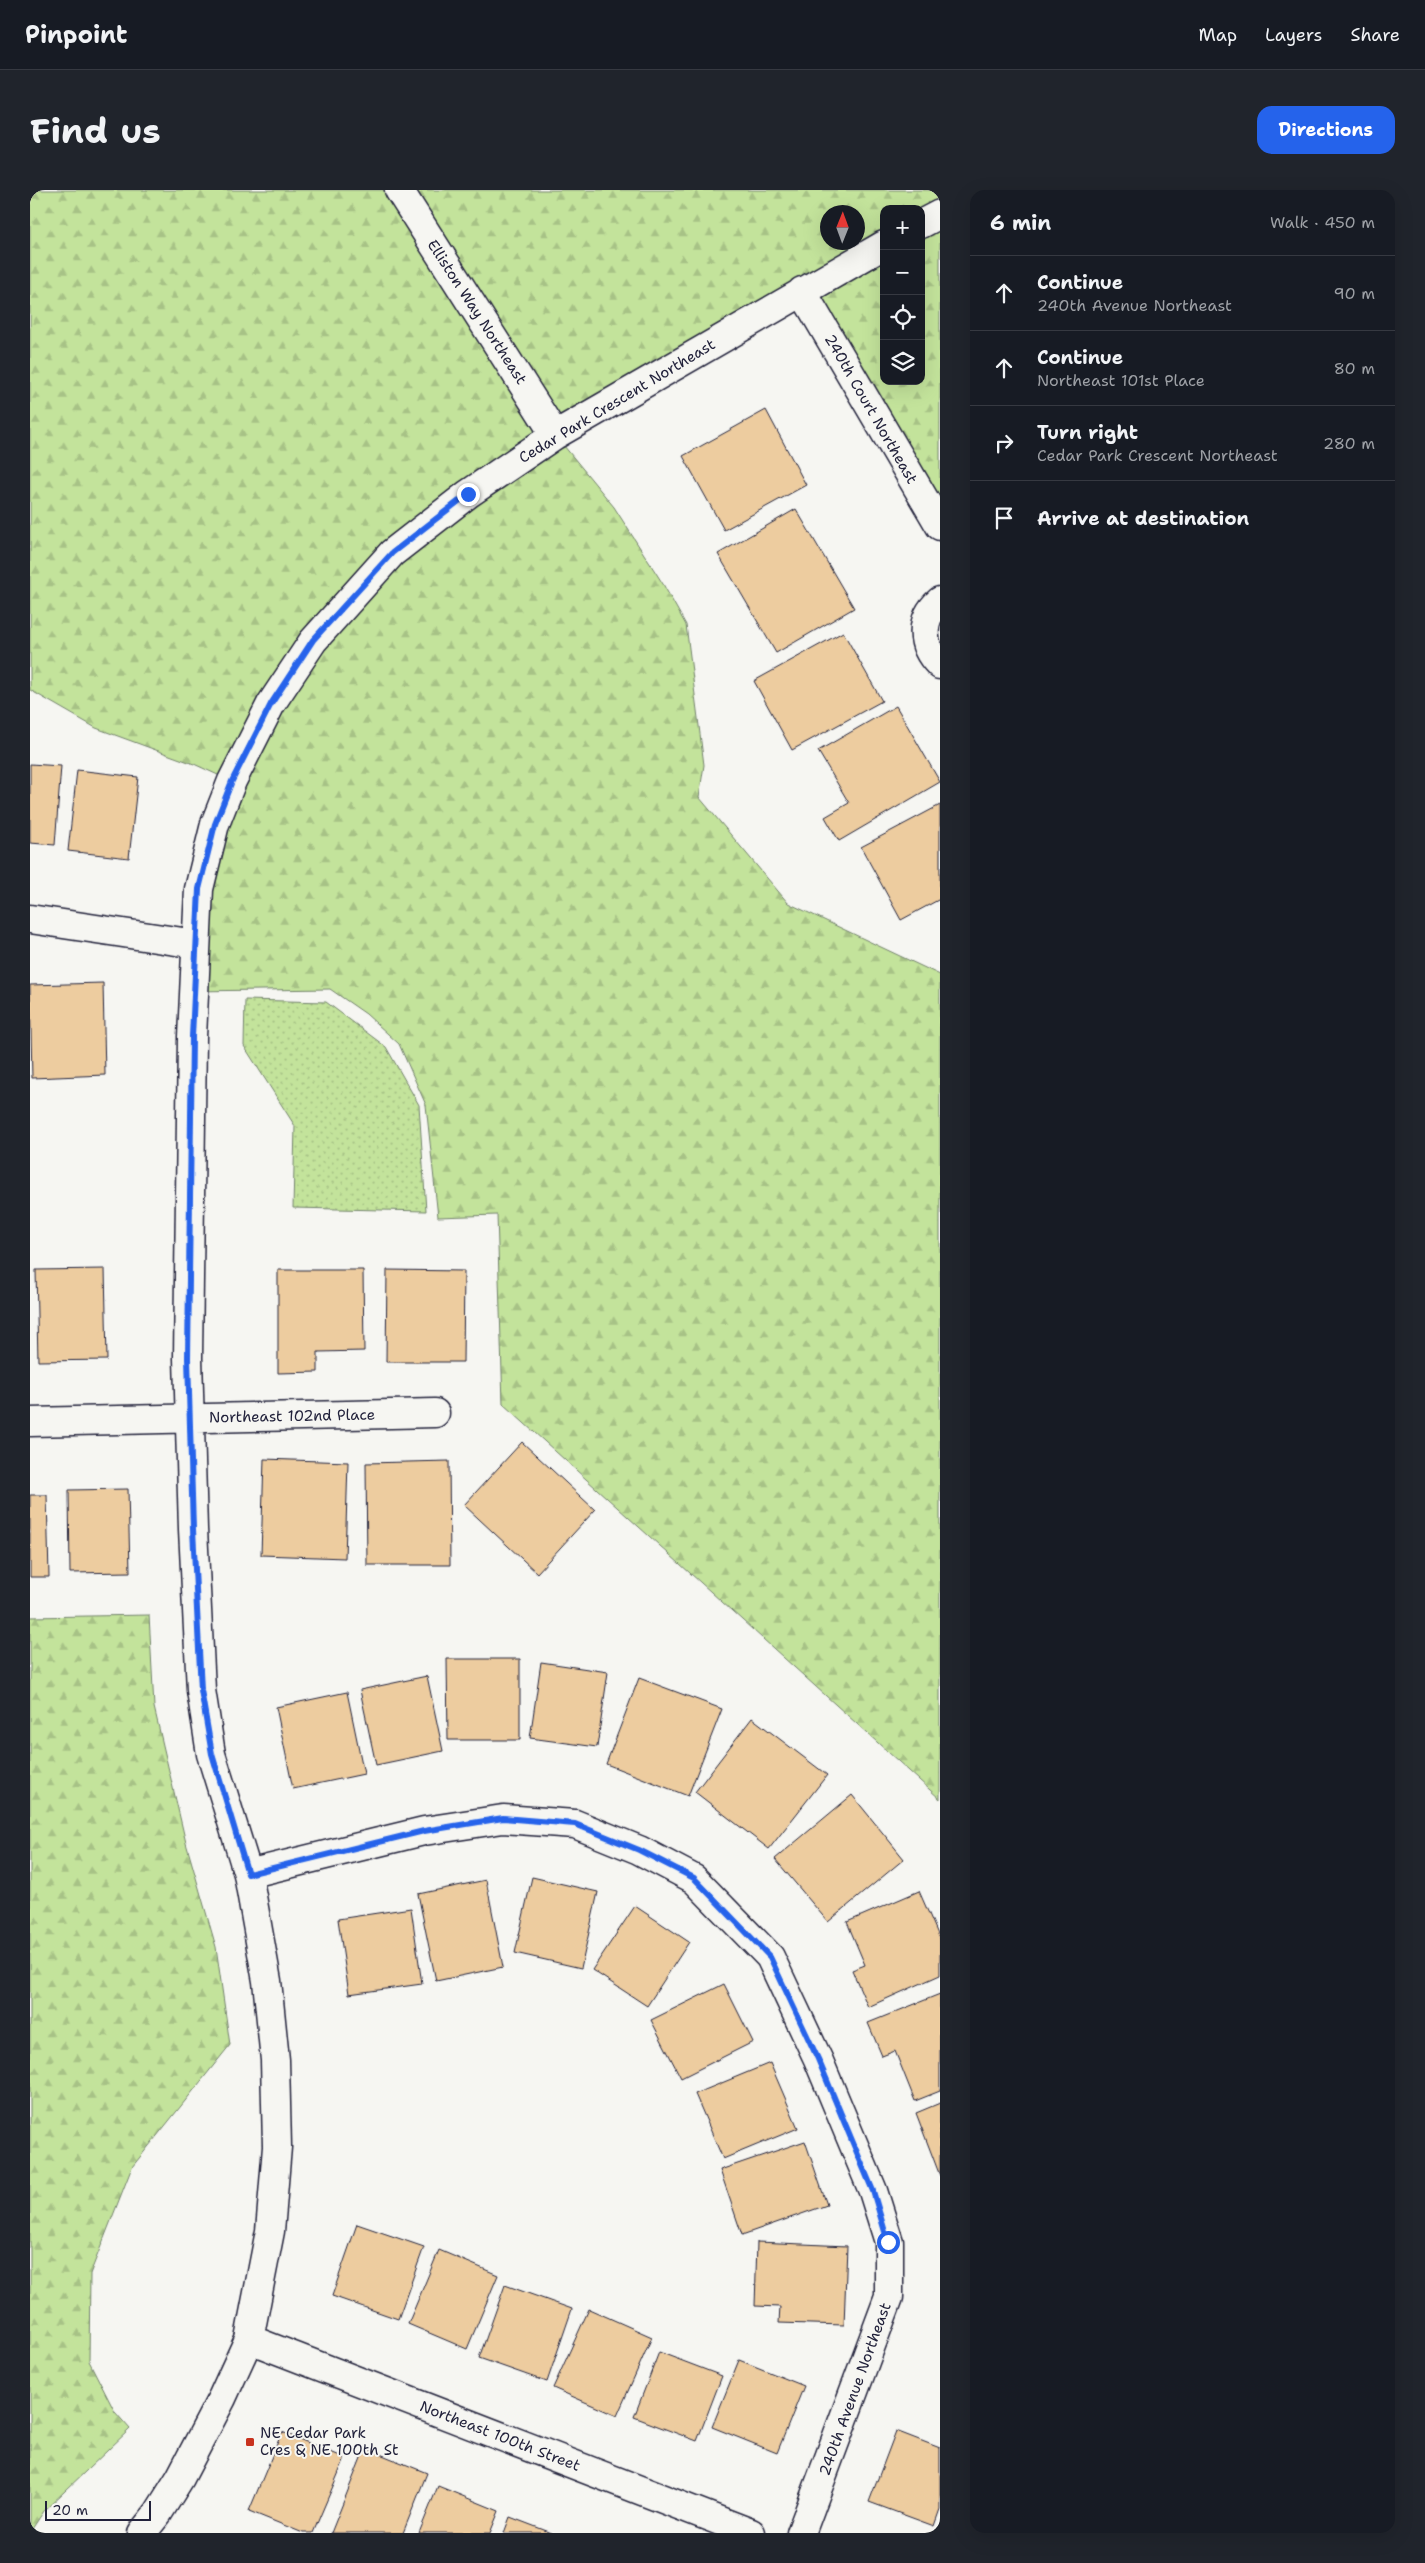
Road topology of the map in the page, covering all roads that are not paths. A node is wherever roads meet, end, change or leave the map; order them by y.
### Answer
1 (399, 190) edge
2 (940, 214) edge
3 (925, 222) edge
4 (880, 247) edge
5 (802, 291) junction
6 (555, 435) junction
7 (940, 526) edge
8 (940, 601) edge
9 (940, 664) edge
10 (30, 919) edge
11 (196, 944) junction
12 (435, 1413) dead end
13 (190, 1418) junction
14 (30, 1422) edge
15 (248, 1874) junction
16 (249, 2339) junction
17 (142, 2533) edge
18 (751, 2533) edge
19 (802, 2533) edge

1 - 6 street, Elliston Way Northeast
2 - 3 street
4 - 5 street, Cedar Park Crescent Northeast
5 - 6 street, Cedar Park Crescent Northeast
5 - 7 street, 240th Court Northeast
6 - 11 street, Cedar Park Crescent Northeast
8 - 9 street
10 - 11 street
11 - 13 street, Cedar Park Crescent Northeast
12 - 13 street, Northeast 102nd Place
13 - 14 street, Northeast 102nd Place
13 - 15 street, Cedar Park Crescent Northeast
15 - 16 street, Cedar Park Crescent Northeast
15 - 19 street, 240th Avenue Northeast
16 - 17 street, Cedar Park Crescent Northeast
16 - 18 street, Northeast 100th Street

